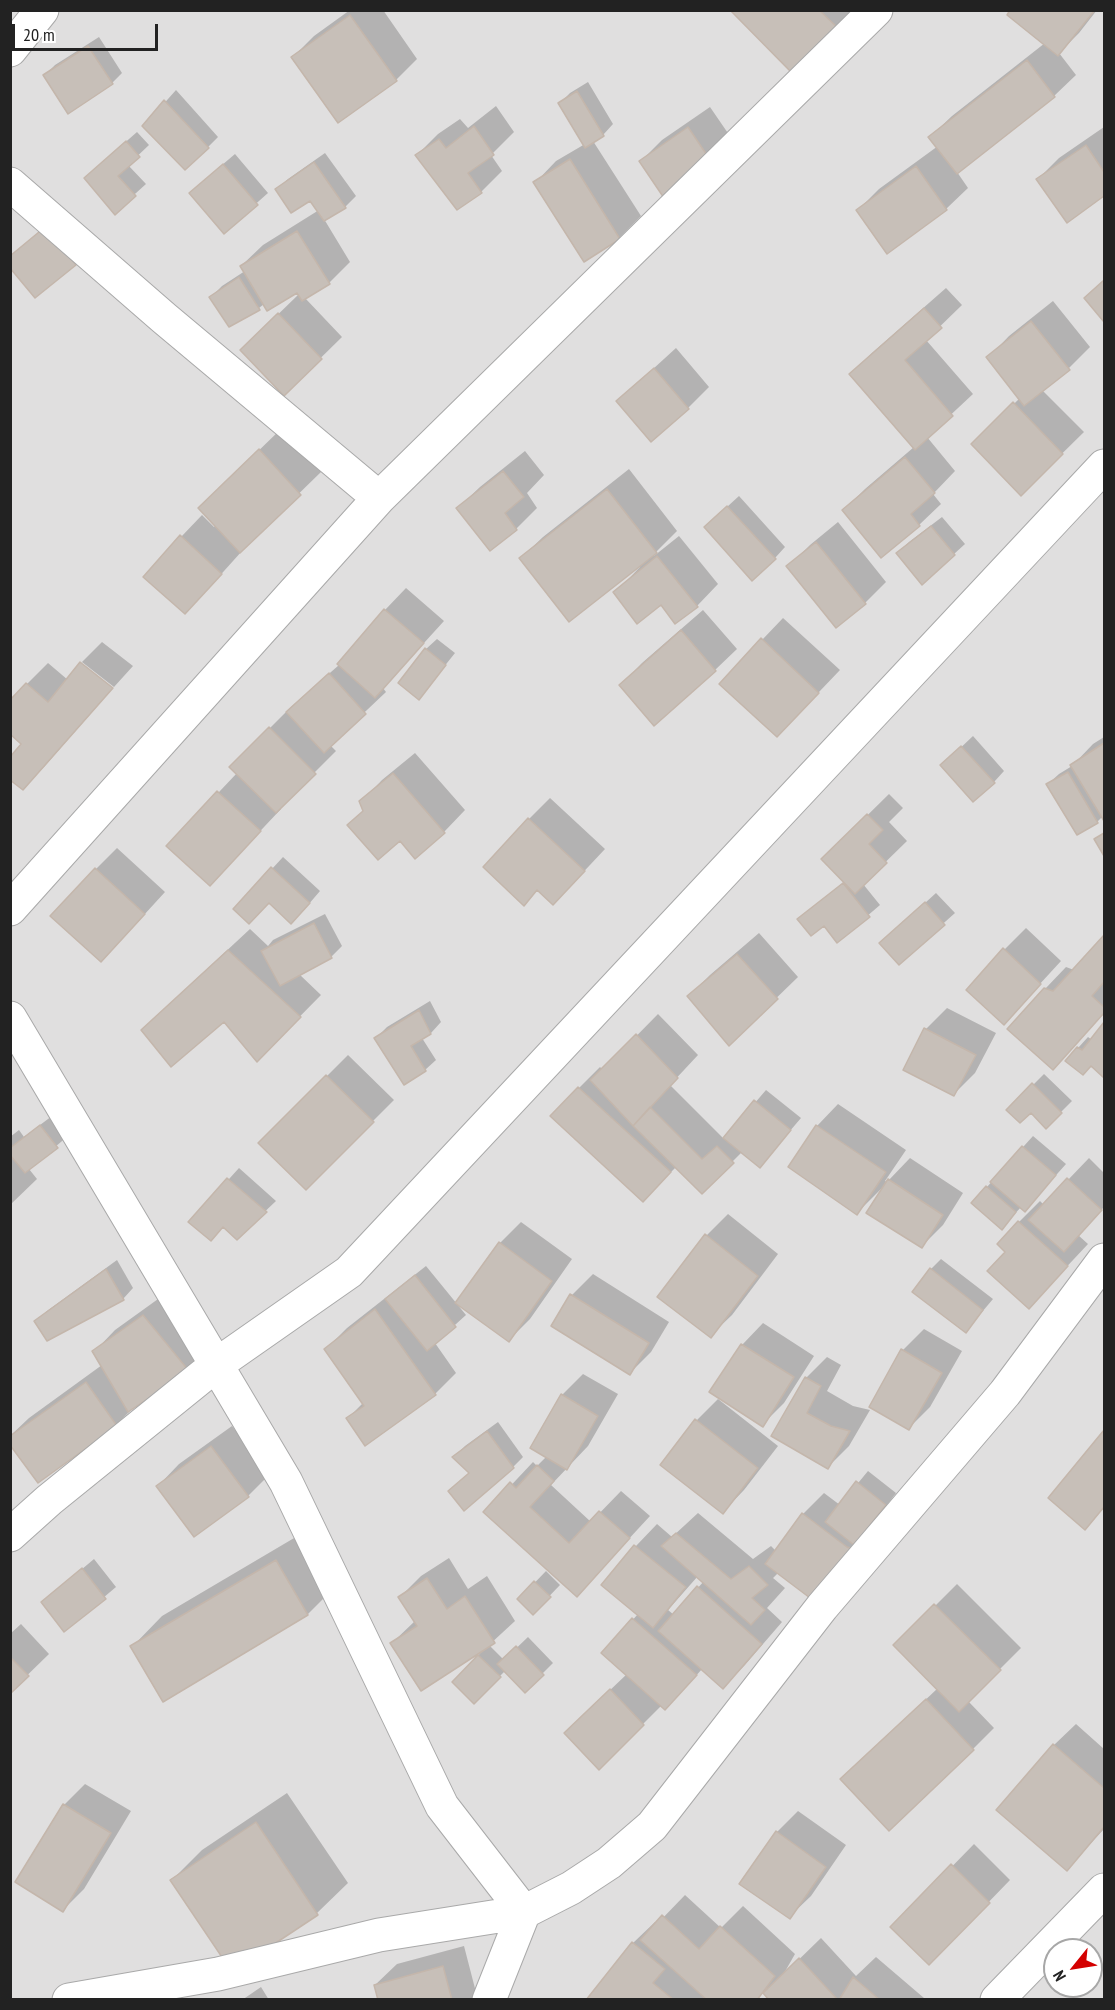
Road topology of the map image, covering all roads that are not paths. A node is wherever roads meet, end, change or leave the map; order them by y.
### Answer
1 (42, 10) edge
2 (876, 10) edge
3 (10, 50) edge
4 (10, 184) edge
5 (1104, 466) edge
6 (380, 498) junction
7 (10, 909) edge
8 (10, 1018) edge
9 (1104, 1260) edge
10 (216, 1365) junction
11 (10, 1535) edge
12 (1104, 1890) edge
13 (524, 1912) junction
14 (69, 2000) edge
15 (489, 2000) edge
16 (997, 2000) edge

1 - 3 street
2 - 6 street
4 - 6 street
5 - 10 street
6 - 7 street
8 - 10 street
9 - 13 street
10 - 11 street
10 - 13 street
12 - 16 street
13 - 14 street
13 - 15 street

